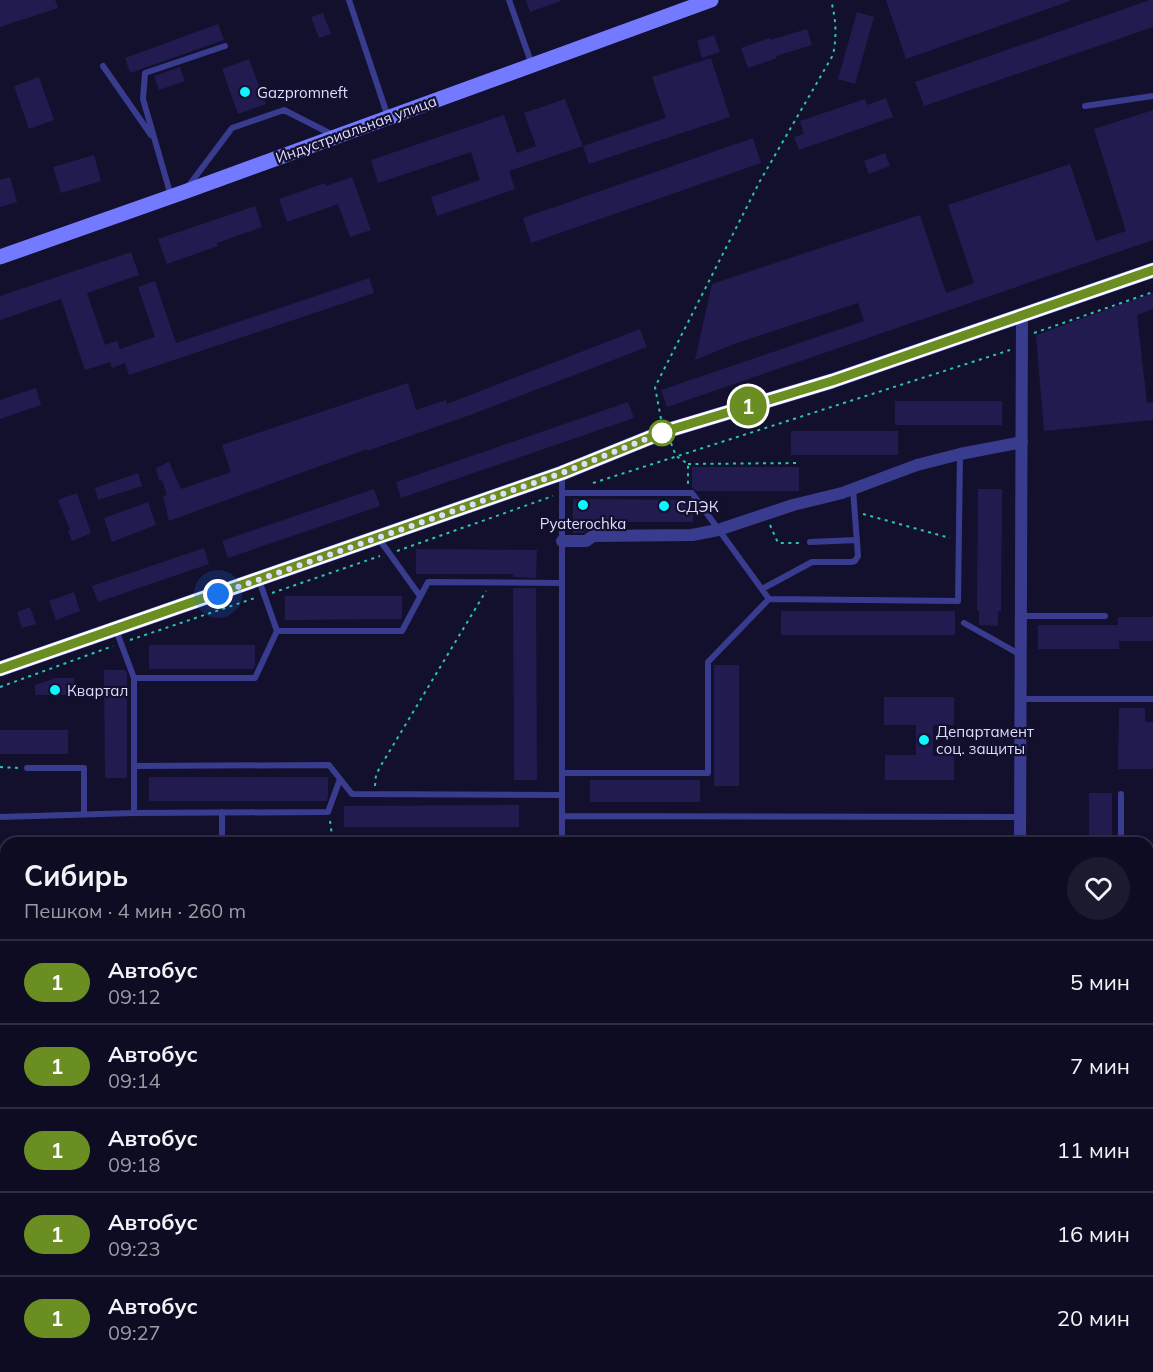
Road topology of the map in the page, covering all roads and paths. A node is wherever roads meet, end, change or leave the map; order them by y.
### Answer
1 (349, 0) edge
2 (509, 0) edge
3 (711, 0) edge
4 (831, 0) edge
5 (225, 46) dead end
6 (532, 65) junction
7 (103, 66) dead end
8 (1153, 96) edge
9 (1085, 106) dead end
10 (388, 118) junction
11 (336, 136) junction
12 (155, 140) junction
13 (178, 194) junction
14 (0, 256) edge
15 (1153, 270) edge
16 (1022, 315) junction
17 (666, 431) junction
18 (1022, 442) junction
19 (960, 454) junction
20 (800, 463) dead end
21 (688, 464) junction
22 (562, 473) junction
23 (852, 489) junction
24 (562, 493) junction
25 (688, 493) junction
26 (854, 511) junction
27 (766, 514) junction
28 (718, 530) junction
29 (378, 538) junction
30 (857, 540) junction
31 (959, 540) junction
32 (562, 541) junction
33 (810, 543) joint
34 (259, 580) junction
35 (491, 582) junction
36 (562, 583) junction
37 (762, 589) junction
38 (420, 596) junction
39 (769, 599) junction
40 (1021, 616) junction
41 (1105, 616) dead end
42 (964, 623) dead end
43 (116, 629) junction
44 (277, 631) junction
45 (1021, 655) junction
46 (0, 669) edge
47 (134, 678) junction
48 (1021, 699) junction
49 (1153, 699) edge
50 (134, 766) junction
51 (0, 767) edge
52 (27, 768) joint
53 (562, 773) junction
54 (340, 779) junction
55 (375, 794) junction
56 (1121, 794) dead end
57 (562, 795) junction
58 (222, 812) junction
59 (328, 812) junction
60 (134, 813) junction
61 (84, 814) junction
62 (562, 816) junction
63 (0, 817) edge
64 (1020, 817) junction
65 (222, 837) edge
66 (332, 837) edge
67 (562, 837) edge
68 (1020, 837) edge
69 (1121, 837) edge

1 - 10 lane
2 - 6 lane
3 - 6 street, Индустриальная улица
4 - 17 path
5 - 12 lane
6 - 10 street, Индустриальная улица
7 - 12 lane
8 - 9 lane
10 - 11 street, Индустриальная улица
11 - 13 street, Индустриальная улица
11 - 13 lane
12 - 13 lane
13 - 14 street, Индустриальная улица
15 - 16 street
16 - 17 street
16 - 18 street
17 - 21 path
17 - 22 street
18 - 19 street
18 - 40 street
19 - 23 street
19 - 31 lane
20 - 21 path
21 - 25 path
22 - 24 lane
22 - 29 street
23 - 26 lane
23 - 27 street
24 - 25 lane
24 - 32 lane
25 - 28 lane
26 - 30 lane
26 - 31 path
27 - 28 street
27 - 33 path
28 - 32 street
28 - 37 lane
29 - 34 street
29 - 38 lane
30 - 33 lane
30 - 37 lane
31 - 39 lane
32 - 36 lane
34 - 43 street
34 - 44 lane
35 - 36 lane
35 - 38 lane
35 - 55 path
36 - 53 lane
37 - 39 lane
38 - 44 lane
39 - 53 lane
40 - 41 lane
40 - 45 street
42 - 45 lane
43 - 46 street
43 - 47 lane
44 - 47 lane
45 - 48 street
47 - 50 lane
48 - 49 lane
48 - 64 street
50 - 54 lane
50 - 60 lane
51 - 52 path
52 - 61 lane
53 - 57 lane
54 - 55 lane
54 - 59 lane
55 - 57 lane
56 - 69 lane
57 - 62 lane
58 - 59 lane
58 - 60 lane
58 - 65 lane
59 - 66 path
60 - 61 lane
61 - 63 lane
62 - 64 lane
62 - 67 lane
64 - 68 street

